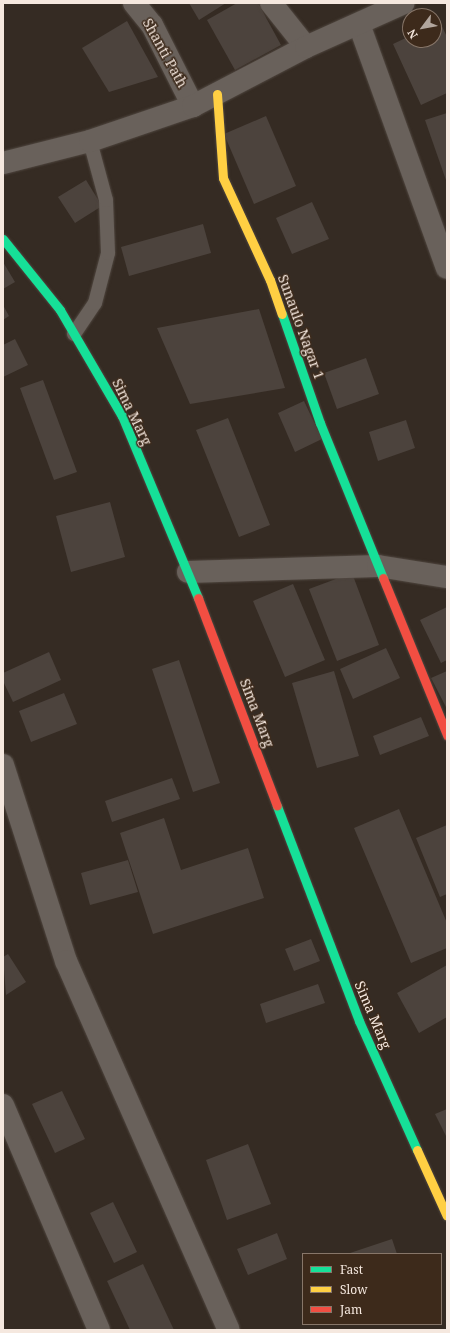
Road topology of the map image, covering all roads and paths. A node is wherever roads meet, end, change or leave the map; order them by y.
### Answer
1 (134, 3) edge
2 (272, 3) edge
3 (397, 5) edge
4 (359, 24) junction
5 (306, 48) junction
6 (217, 94) junction
7 (193, 106) junction
8 (90, 141) junction
9 (3, 163) edge
10 (3, 239) edge
11 (447, 268) edge
12 (74, 334) junction
13 (378, 566) junction
14 (188, 572) junction
15 (447, 576) edge
16 (447, 735) edge
17 (3, 765) edge
18 (3, 1105) edge
19 (447, 1216) edge
20 (98, 1330) edge
21 (229, 1330) edge

1 - 7 street, Shanti Path
2 - 5 street
3 - 4 street
4 - 5 street
4 - 11 street
5 - 6 street
6 - 7 street
6 - 13 street, Sunaulo Nagar 1
7 - 8 street
8 - 9 street
8 - 12 lane
10 - 12 street, Sima Marg
12 - 14 street, Sima Marg
13 - 14 street
13 - 15 street
13 - 16 street, Sunaulo Nagar 1
14 - 19 street, Sima Marg
17 - 21 street
18 - 20 street

